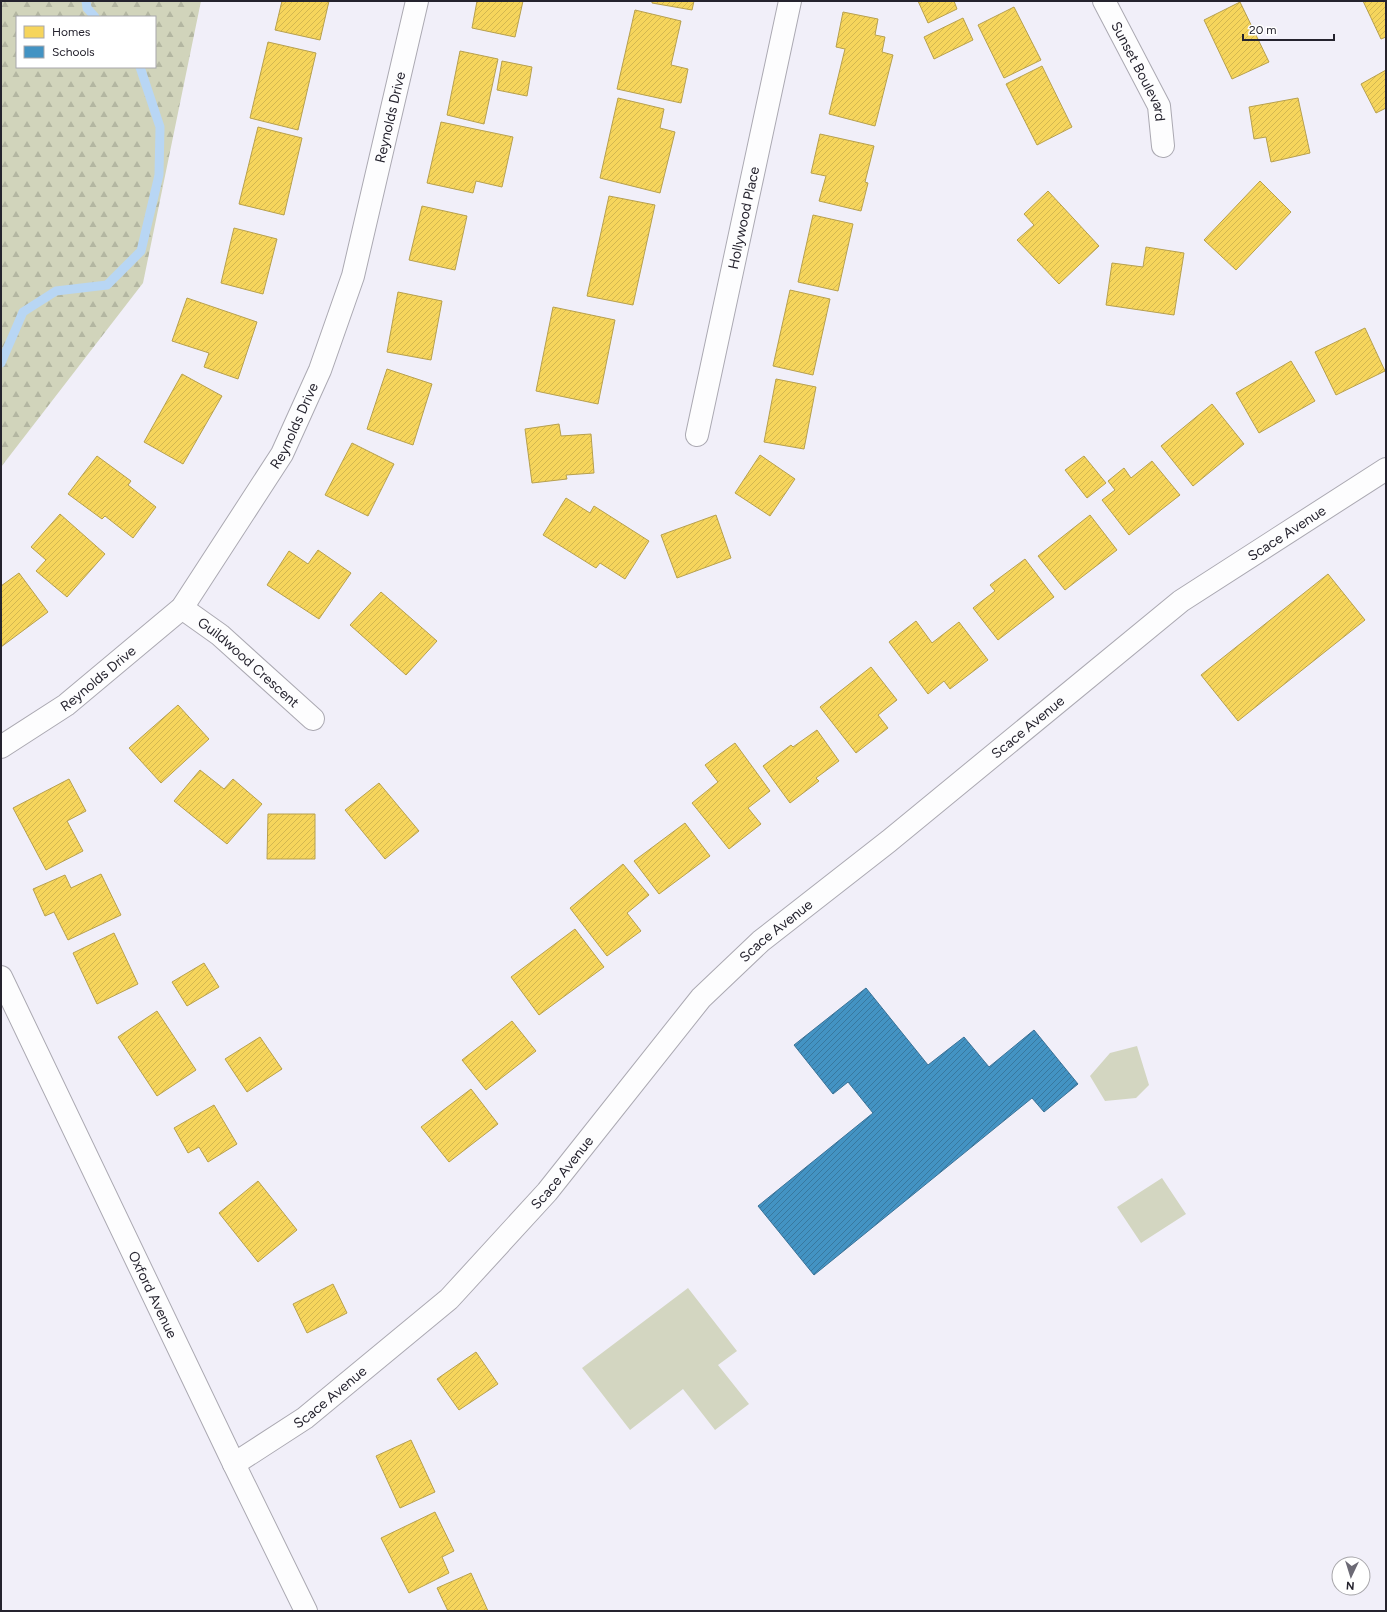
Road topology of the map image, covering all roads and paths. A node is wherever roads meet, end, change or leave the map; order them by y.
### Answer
1 (417, 1) edge
2 (790, 1) edge
3 (1104, 1) edge
4 (1163, 146) dead end
5 (697, 435) dead end
6 (1386, 469) edge
7 (182, 608) junction
8 (313, 719) dead end
9 (1, 748) edge
10 (1, 977) edge
11 (234, 1464) junction
12 (306, 1611) edge

1 - 7 street, Reynolds Drive
2 - 5 street, Hollywood Place
3 - 4 street, Sunset Boulevard
6 - 11 street, Scace Avenue
7 - 8 street, Guildwood Crescent
7 - 9 street, Reynolds Drive
10 - 11 street, Oxford Avenue
11 - 12 street, Oxford Avenue

